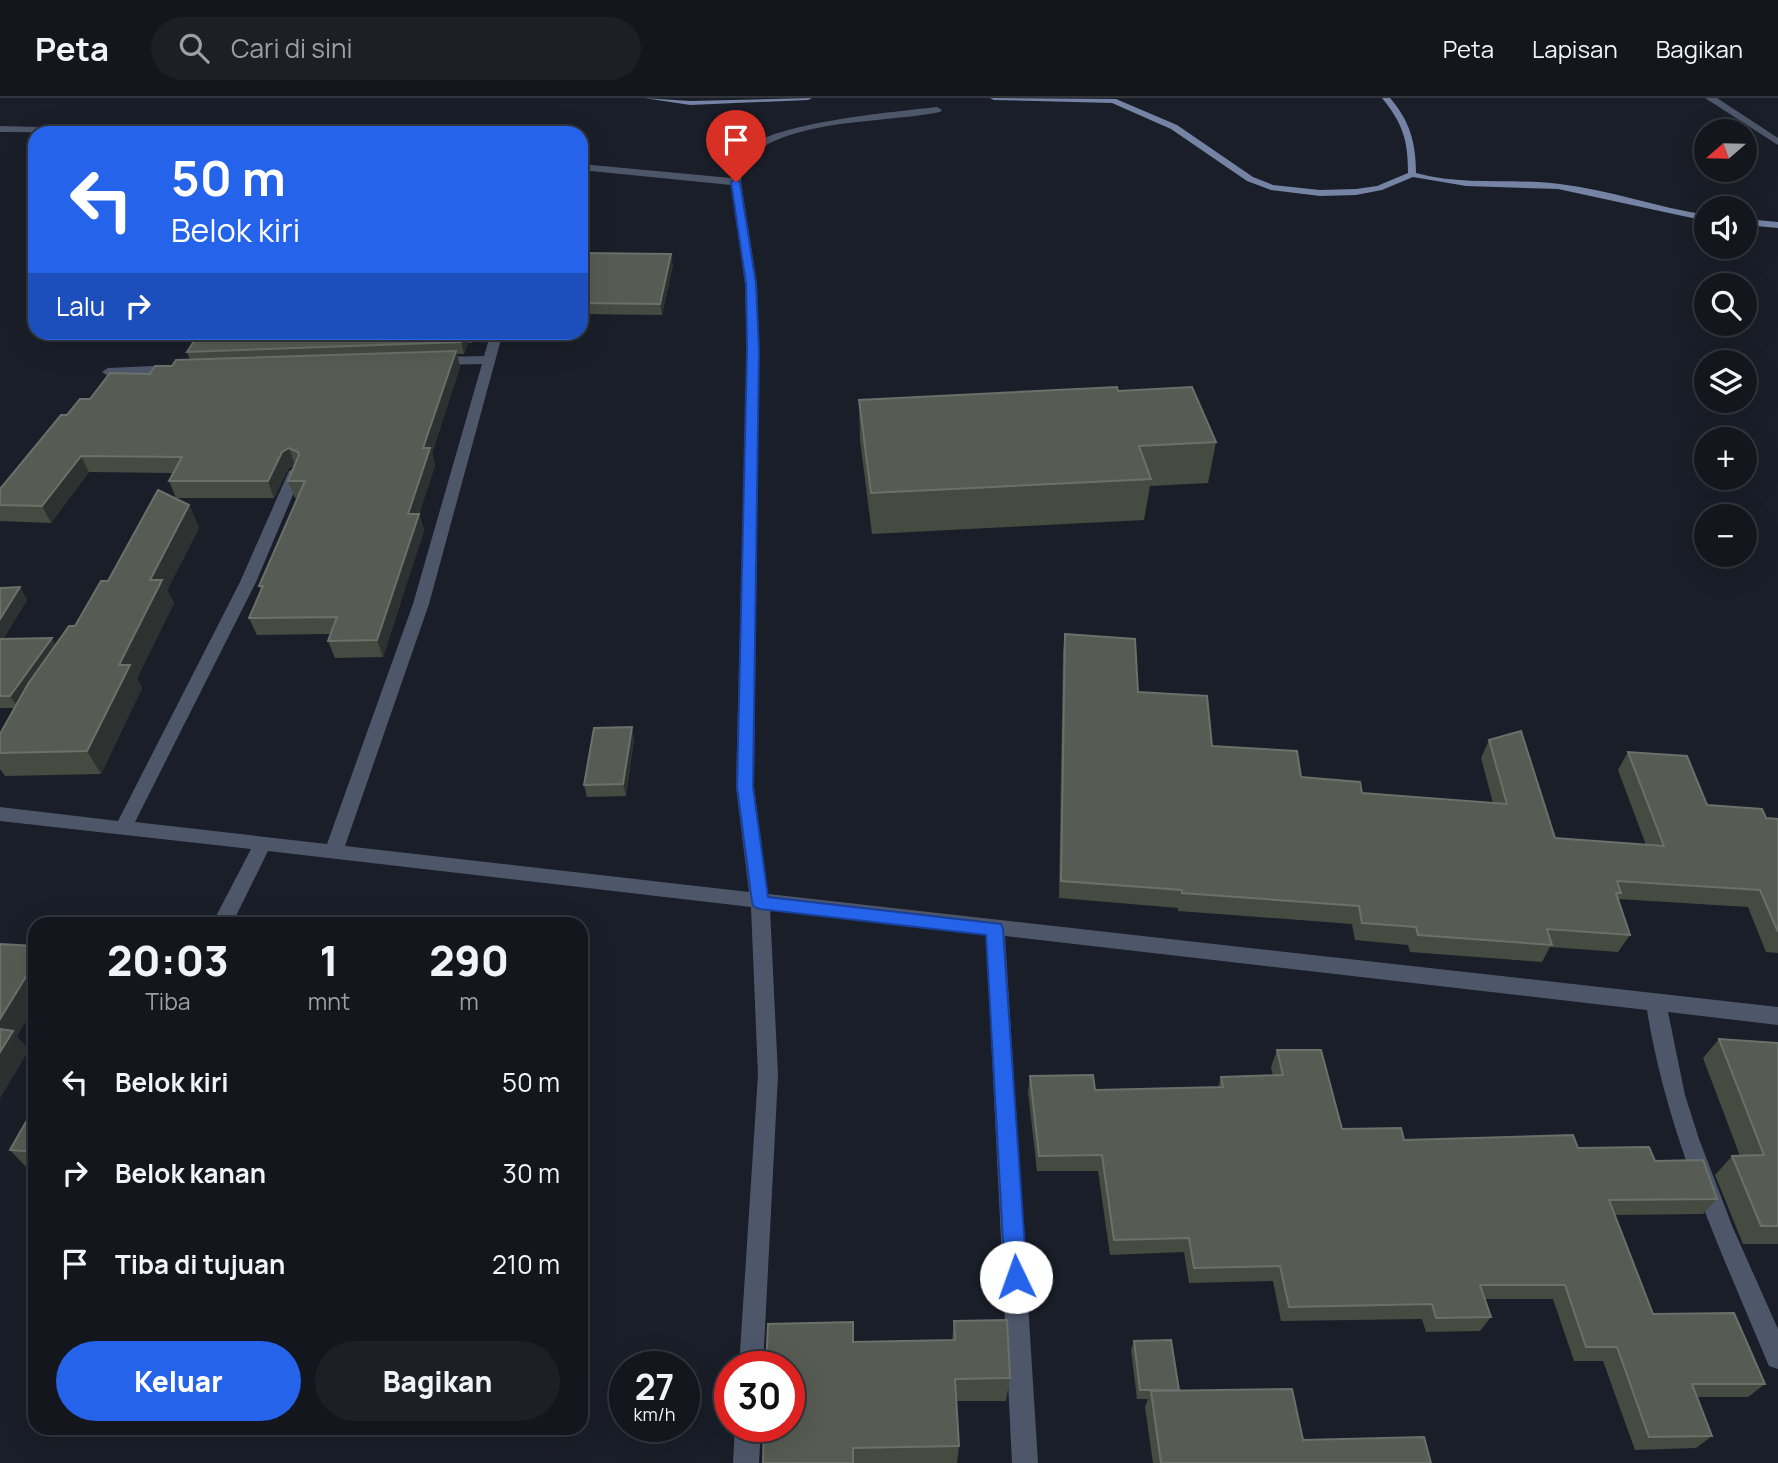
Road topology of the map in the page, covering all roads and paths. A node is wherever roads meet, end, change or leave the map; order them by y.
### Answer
1 (1710, 98) edge
2 (937, 110) dead end
3 (0, 129) edge
4 (28, 130) edge
5 (1778, 142) edge
6 (588, 168) edge
7 (736, 182) junction
8 (494, 340) edge
9 (488, 360) junction
10 (420, 362) edge
11 (190, 369) edge
12 (108, 372) edge
13 (296, 471) edge
14 (0, 814) edge
15 (123, 828) junction
16 (262, 845) junction
17 (333, 853) junction
18 (760, 902) junction
19 (226, 917) edge
20 (995, 929) junction
21 (1656, 1003) junction
22 (1778, 1016) edge
23 (752, 1351) edge
24 (1778, 1357) edge
25 (747, 1442) edge
26 (746, 1463) edge
27 (1025, 1463) edge

1 - 5 street
2 - 7 street
3 - 4 street
6 - 7 street
7 - 18 street
8 - 9 street
9 - 10 street
9 - 17 street
11 - 12 street
13 - 15 street
14 - 15 street
15 - 16 street
16 - 17 street
16 - 19 street
17 - 18 street
18 - 20 street
18 - 23 street
20 - 21 street
20 - 27 street
21 - 22 street
21 - 24 street
25 - 26 street

